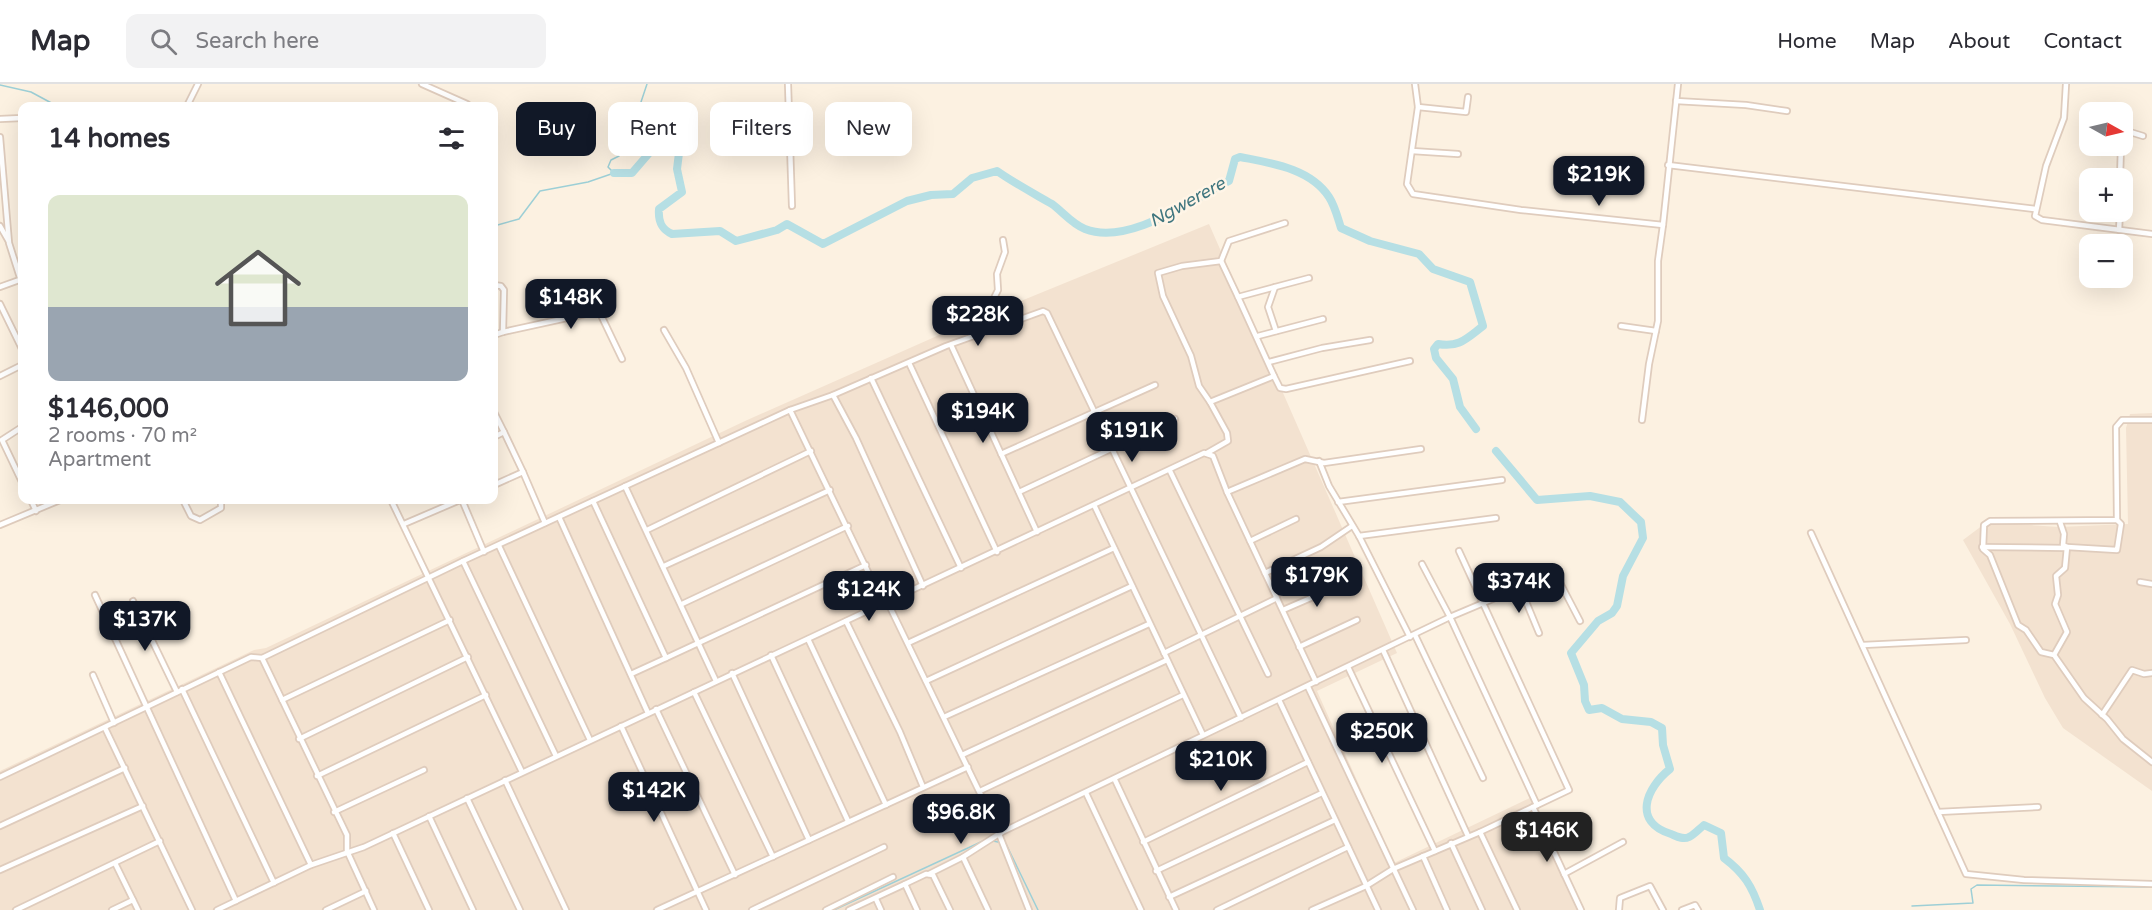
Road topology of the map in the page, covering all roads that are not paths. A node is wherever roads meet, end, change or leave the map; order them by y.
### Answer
1 (198, 84) edge
2 (422, 84) edge
3 (788, 84) edge
4 (1415, 84) edge
5 (1678, 84) edge
6 (2066, 84) edge
7 (1468, 97) dead end
8 (1676, 101) junction
9 (189, 102) edge
10 (462, 102) edge
11 (1418, 107) junction
12 (1787, 111) dead end
13 (18, 118) edge
14 (0, 119) edge
15 (2133, 133) edge
16 (2143, 135) dead end
17 (0, 137) edge
18 (1412, 152) junction
19 (1458, 154) dead end
20 (1668, 165) junction
21 (792, 206) dead end
22 (2035, 209) junction
23 (2120, 222) edge
24 (1285, 223) dead end
25 (1663, 225) junction
26 (0, 226) edge
27 (2120, 230) junction
28 (2152, 234) edge
29 (1003, 240) dead end
30 (9, 243) junction
31 (1221, 261) junction
32 (18, 269) edge
33 (1310, 278) dead end
34 (18, 281) edge
35 (498, 286) edge
36 (0, 287) edge
37 (1275, 287) junction
38 (1238, 297) junction
39 (0, 303) edge
40 (1323, 319) dead end
41 (1621, 326) dead end
42 (998, 328) junction
43 (664, 330) dead end
44 (503, 332) junction
45 (1276, 332) junction
46 (1656, 332) junction
47 (498, 334) edge
48 (1258, 336) junction
49 (1370, 340) dead end
50 (18, 341) edge
51 (951, 345) junction
52 (622, 359) dead end
53 (1410, 361) dead end
54 (1269, 362) junction
55 (909, 363) junction
56 (18, 367) edge
57 (0, 376) edge
58 (1274, 376) junction
59 (871, 378) junction
60 (1155, 385) dead end
61 (833, 395) junction
62 (1210, 402) junction
63 (790, 410) junction
64 (1095, 411) junction
65 (1175, 419) dead end
66 (498, 420) edge
67 (1642, 420) dead end
68 (2152, 420) edge
69 (18, 430) edge
70 (504, 432) junction
71 (498, 435) edge
72 (719, 443) junction
73 (1112, 447) junction
74 (1421, 449) dead end
75 (811, 452) junction
76 (1207, 453) junction
77 (1001, 454) junction
78 (1318, 460) junction
79 (1170, 471) junction
80 (523, 472) junction
81 (18, 474) edge
82 (1502, 480) dead end
83 (498, 484) edge
84 (625, 486) junction
85 (1132, 489) junction
86 (830, 490) junction
87 (1019, 492) junction
88 (1227, 492) junction
89 (593, 501) junction
90 (1338, 502) junction
91 (33, 504) edge
92 (47, 504) edge
93 (185, 504) edge
94 (221, 504) edge
95 (394, 504) edge
96 (452, 504) edge
97 (463, 504) edge
98 (1095, 507) junction
99 (36, 511) junction
100 (559, 517) junction
101 (1496, 518) dead end
102 (1296, 519) dead end
103 (2116, 520) junction
104 (2060, 522) junction
105 (545, 523) junction
106 (404, 524) junction
107 (0, 525) edge
108 (848, 526) junction
109 (1352, 526) junction
110 (647, 530) junction
111 (1037, 532) junction
112 (1811, 533) dead end
113 (1359, 536) junction
114 (1250, 541) junction
115 (499, 546) junction
116 (1982, 547) junction
117 (1114, 548) junction
118 (2066, 548) junction
119 (1459, 551) dead end
120 (484, 552) junction
121 (997, 552) junction
122 (464, 561) junction
123 (1422, 564) dead end
124 (866, 565) junction
125 (664, 566) junction
126 (961, 568) junction
127 (1266, 573) junction
128 (430, 578) junction
129 (2140, 582) dead end
130 (2152, 584) edge
131 (1343, 585) dead end
132 (923, 586) junction
133 (1132, 586) junction
134 (1520, 587) junction
135 (95, 595) dead end
136 (1277, 598) junction
137 (133, 602) dead end
138 (885, 602) junction
139 (1481, 603) junction
140 (682, 604) junction
141 (1283, 610) junction
142 (1238, 615) junction
143 (1450, 617) junction
144 (1357, 620) dead end
145 (450, 621) junction
146 (846, 621) junction
147 (1580, 621) dead end
148 (1149, 624) junction
149 (1539, 633) dead end
150 (1201, 634) junction
151 (1412, 636) junction
152 (808, 639) junction
153 (1966, 640) dead end
154 (699, 641) junction
155 (908, 643) junction
156 (1863, 645) junction
157 (1299, 647) junction
158 (1383, 651) junction
159 (1164, 653) junction
160 (771, 654) junction
161 (2054, 655) junction
162 (468, 657) junction
163 (262, 658) junction
164 (666, 658) junction
165 (1167, 660) junction
166 (1348, 667) junction
167 (219, 672) junction
168 (732, 673) junction
169 (2152, 673) edge
170 (631, 674) junction
171 (1268, 674) dead end
172 (93, 675) dead end
173 (716, 681) junction
174 (926, 681) junction
175 (1316, 682) junction
176 (1308, 687) junction
177 (179, 691) junction
178 (694, 692) junction
179 (486, 695) junction
180 (1184, 695) junction
181 (282, 700) junction
182 (1279, 700) junction
183 (146, 708) junction
184 (656, 709) junction
185 (648, 713) junction
186 (2102, 715) junction
187 (944, 717) junction
188 (1241, 718) junction
189 (114, 723) junction
190 (621, 726) junction
191 (105, 728) junction
192 (1203, 735) junction
193 (300, 739) junction
194 (590, 740) junction
195 (962, 755) junction
196 (556, 756) junction
197 (1308, 762) junction
198 (2152, 762) edge
199 (968, 767) junction
200 (124, 768) junction
201 (424, 770) dead end
202 (522, 772) junction
203 (317, 776) junction
204 (0, 777) edge
205 (1483, 778) dead end
206 (504, 780) junction
207 (1115, 780) junction
208 (923, 787) junction
209 (980, 791) junction
210 (1086, 793) junction
211 (1323, 793) junction
212 (467, 798) junction
213 (886, 805) junction
214 (143, 806) junction
215 (1535, 806) junction
216 (2038, 807) dead end
217 (334, 812) junction
218 (1938, 812) junction
219 (429, 816) junction
220 (1335, 820) junction
221 (848, 821) junction
222 (0, 826) edge
223 (1480, 832) junction
224 (393, 833) junction
225 (1001, 833) junction
226 (1468, 836) junction
227 (809, 840) junction
228 (160, 841) junction
229 (1143, 842) junction
230 (1623, 842) dead end
231 (1451, 843) junction
232 (884, 847) dead end
233 (1348, 847) junction
234 (347, 851) junction
235 (1435, 851) junction
236 (1424, 856) junction
237 (773, 857) junction
238 (963, 857) junction
239 (115, 863) junction
240 (311, 865) junction
241 (1393, 869) junction
242 (0, 870) edge
243 (1156, 871) junction
244 (929, 874) junction
245 (1564, 874) junction
246 (735, 875) junction
247 (893, 877) dead end
248 (274, 883) junction
249 (905, 884) junction
250 (2152, 884) edge
251 (1366, 886) junction
252 (366, 891) junction
253 (698, 892) junction
254 (1169, 897) junction
255 (876, 899) junction
256 (133, 900) junction
257 (236, 901) junction
258 (16, 910) edge
259 (112, 910) edge
260 (138, 910) edge
261 (192, 910) edge
262 (217, 910) edge
263 (326, 910) edge
264 (374, 910) edge
265 (429, 910) edge
266 (473, 910) edge
267 (520, 910) edge
268 (566, 910) edge
269 (657, 910) edge
270 (706, 910) edge
271 (752, 910) edge
272 (826, 910) edge
273 (849, 910) edge
274 (881, 910) edge
275 (917, 910) edge
276 (950, 910) edge
277 (988, 910) edge
278 (1029, 910) edge
279 (1142, 910) edge
280 (1176, 910) edge
281 (1217, 910) edge
282 (1312, 910) edge
283 (1378, 910) edge
284 (1413, 910) edge
285 (1448, 910) edge
286 (1482, 910) edge
287 (1517, 910) edge
288 (1581, 910) edge
289 (1619, 910) edge
290 (1663, 910) edge
291 (1682, 910) edge
292 (1698, 910) edge

1 - 9 street
2 - 10 street
3 - 21 street
4 - 11 street
5 - 8 street
6 - 22 street
7 - 11 street
8 - 12 street
8 - 20 street
11 - 18 street
13 - 14 street
15 - 16 street
17 - 30 street
18 - 19 street
18 - 25 street
20 - 22 street
20 - 25 street
22 - 27 street
23 - 27 street
24 - 31 street
25 - 46 street
26 - 30 street
27 - 28 street
29 - 42 street
30 - 32 street
31 - 38 street
31 - 62 street
33 - 37 street
34 - 36 street
35 - 44 street
37 - 38 street
37 - 45 street
38 - 48 street
39 - 50 street
40 - 45 street
41 - 46 street
42 - 51 street
42 - 64 street
43 - 72 street
44 - 47 street
44 - 52 street
45 - 48 street
46 - 67 street
48 - 54 street
49 - 54 street
51 - 55 street
51 - 77 street
53 - 58 street
54 - 58 street
55 - 59 street
55 - 121 street
56 - 57 street
58 - 62 street
59 - 61 street
59 - 126 street
60 - 64 street
61 - 63 street
61 - 132 street
62 - 76 street
63 - 72 street
63 - 75 street
64 - 73 street
64 - 77 street
65 - 73 street
66 - 70 street
68 - 103 street
69 - 81 street
70 - 71 street
70 - 80 street
72 - 84 street
73 - 85 street
73 - 87 street
74 - 78 street
75 - 86 street
75 - 110 street
76 - 79 street
76 - 88 street
77 - 87 street
78 - 88 street
78 - 90 street
79 - 85 street
79 - 142 street
80 - 83 street
80 - 105 street
82 - 90 street
84 - 89 street
84 - 110 street
85 - 98 street
85 - 150 street
86 - 108 street
86 - 125 street
87 - 111 street
88 - 114 street
89 - 100 street
89 - 164 street
90 - 109 street
91 - 99 street
92 - 99 street
93 - 94 street
95 - 106 street
96 - 106 street
97 - 120 street
98 - 111 street
98 - 117 street
99 - 107 street
100 - 105 street
100 - 170 street
101 - 113 street
102 - 114 street
103 - 104 street
103 - 118 street
104 - 116 street
104 - 118 street
105 - 115 street
106 - 128 street
108 - 124 street
108 - 140 street
109 - 113 street
109 - 127 street
110 - 125 street
111 - 121 street
112 - 156 street
113 - 151 street
114 - 127 street
115 - 120 street
115 - 194 street
116 - 118 street
116 - 161 street
117 - 133 street
117 - 155 street
118 - 161 street
119 - 139 street
120 - 122 street
121 - 126 street
122 - 128 street
122 - 196 street
123 - 143 street
124 - 138 street
124 - 154 street
125 - 140 street
126 - 132 street
127 - 136 street
128 - 145 street
128 - 163 street
129 - 130 street
131 - 141 street
132 - 138 street
133 - 148 street
133 - 174 street
134 - 139 street
134 - 147 street
134 - 149 street
135 - 183 street
136 - 141 street
136 - 142 street
137 - 177 street
138 - 146 street
138 - 155 street
139 - 143 street
139 - 215 street
140 - 154 street
141 - 157 street
142 - 150 street
142 - 171 street
143 - 151 street
143 - 215 street
144 - 157 street
145 - 162 street
145 - 181 street
146 - 152 street
146 - 208 street
148 - 159 street
148 - 187 street
150 - 159 street
150 - 188 street
151 - 158 street
151 - 205 street
152 - 160 street
152 - 213 street
153 - 156 street
154 - 164 street
154 - 173 street
155 - 174 street
156 - 218 street
157 - 175 street
158 - 166 street
158 - 226 street
159 - 165 street
160 - 168 street
160 - 221 street
161 - 186 street
162 - 179 street
162 - 193 street
163 - 167 street
163 - 181 street
164 - 170 street
165 - 180 street
165 - 195 street
166 - 175 street
166 - 235 street
167 - 177 street
167 - 240 street
168 - 173 street
168 - 227 street
169 - 186 street
170 - 185 street
172 - 189 street
173 - 178 street
174 - 187 street
175 - 176 street
176 - 182 street
176 - 241 street
177 - 183 street
177 - 248 street
178 - 184 street
178 - 237 street
179 - 202 street
179 - 203 street
180 - 192 street
180 - 209 street
181 - 193 street
182 - 188 street
182 - 197 street
183 - 189 street
183 - 257 street
184 - 185 street
184 - 246 street
185 - 190 street
186 - 198 street
187 - 195 street
188 - 192 street
189 - 191 street
190 - 194 street
190 - 253 street
191 - 200 street
191 - 204 street
192 - 207 street
193 - 203 street
194 - 196 street
195 - 199 street
196 - 202 street
197 - 211 street
197 - 229 street
199 - 208 street
199 - 209 street
200 - 214 street
200 - 222 street
201 - 217 street
202 - 206 street
203 - 217 street
206 - 212 street
206 - 268 street
207 - 210 street
207 - 229 street
208 - 213 street
209 - 225 street
210 - 225 street
210 - 279 street
211 - 220 street
211 - 243 street
212 - 219 street
212 - 267 street
213 - 221 street
214 - 228 street
214 - 242 street
215 - 223 street
215 - 245 street
216 - 218 street
217 - 234 street
218 - 250 street
219 - 224 street
219 - 266 street
220 - 233 street
220 - 254 street
221 - 227 street
223 - 226 street
223 - 287 street
224 - 234 street
224 - 265 street
225 - 238 street
225 - 278 street
226 - 231 street
227 - 237 street
228 - 239 street
228 - 261 street
229 - 243 street
230 - 245 street
231 - 235 street
231 - 286 street
232 - 271 street
233 - 251 street
233 - 281 street
234 - 240 street
234 - 252 street
235 - 236 street
236 - 241 street
236 - 285 street
237 - 246 street
238 - 244 street
238 - 277 street
239 - 256 street
239 - 258 street
240 - 248 street
241 - 251 street
241 - 284 street
243 - 254 street
244 - 249 street
244 - 276 street
245 - 288 street
246 - 253 street
247 - 272 street
248 - 257 street
249 - 255 street
249 - 275 street
251 - 282 street
251 - 283 street
252 - 263 street
252 - 264 street
253 - 269 street
253 - 270 street
254 - 280 street
255 - 273 street
255 - 274 street
256 - 259 street
256 - 260 street
257 - 262 street
289 - 290 street
291 - 292 street

